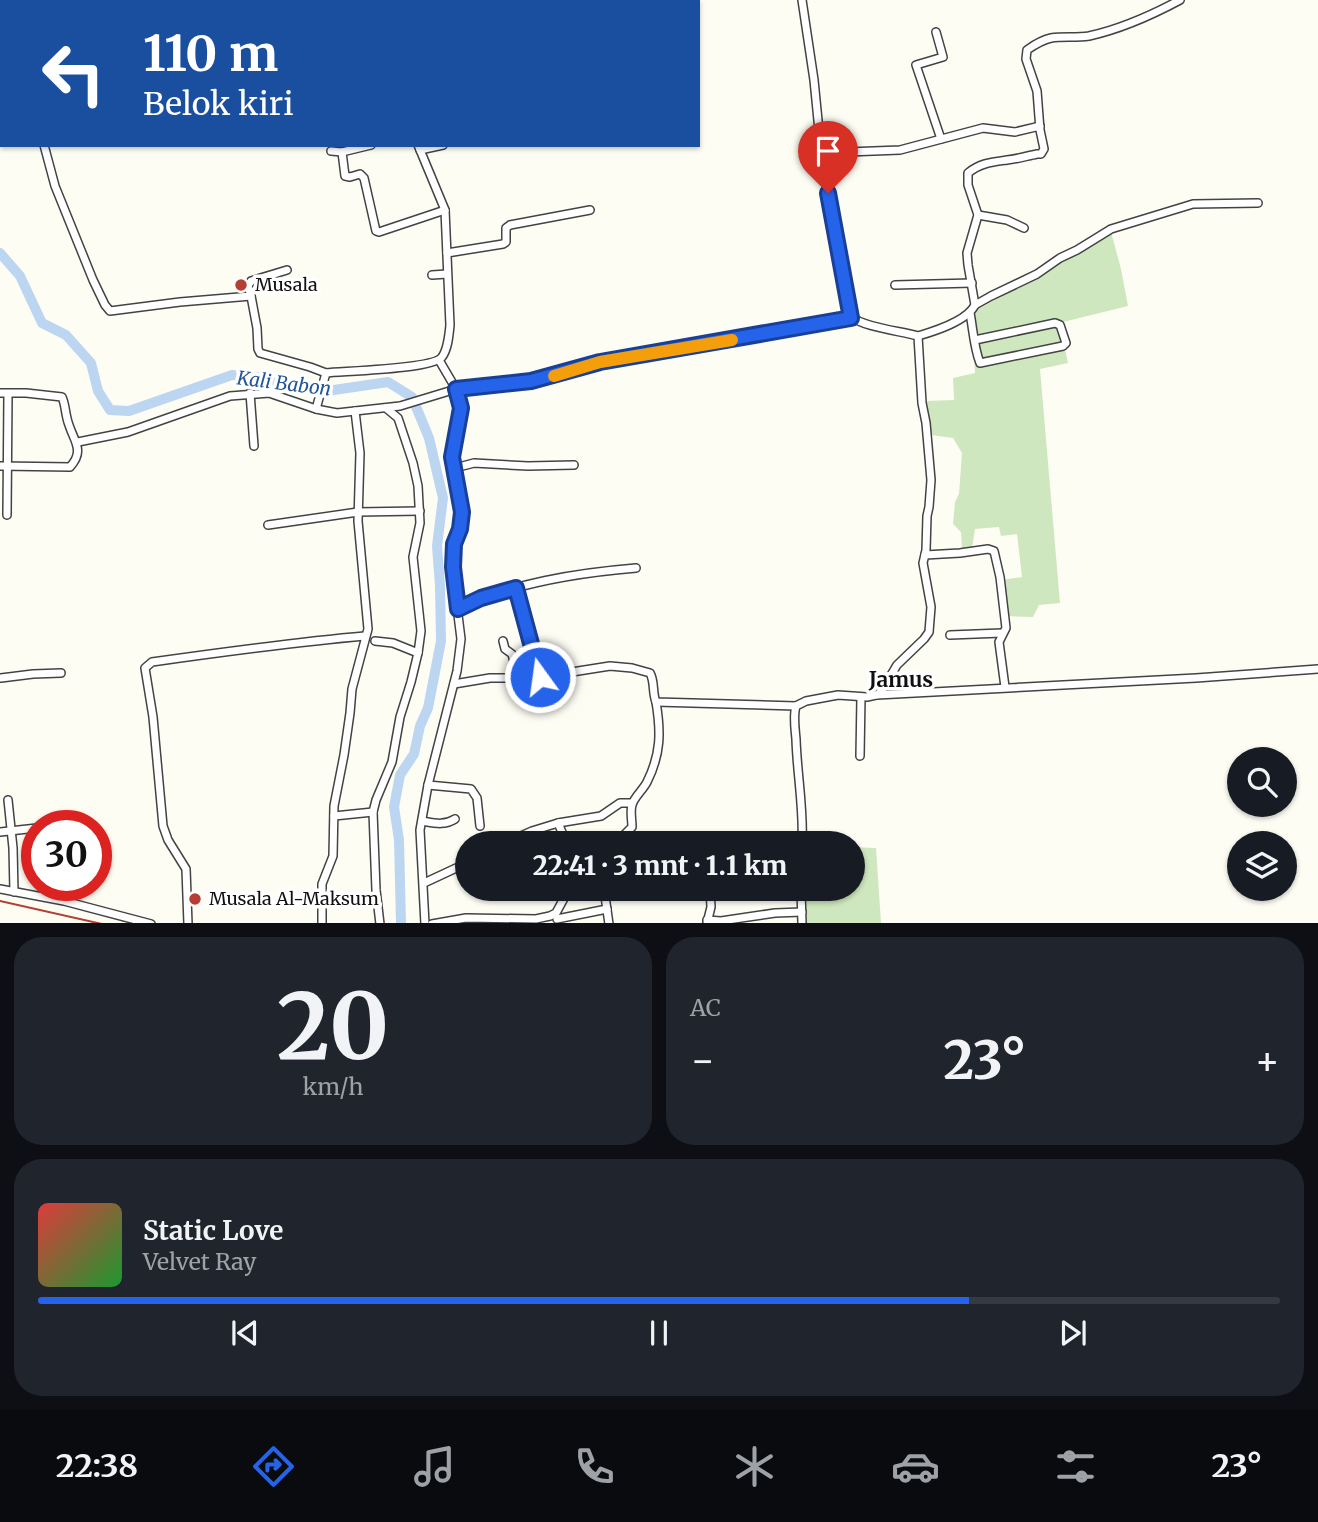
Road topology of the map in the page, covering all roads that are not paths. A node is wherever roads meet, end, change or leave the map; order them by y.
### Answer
1 (802, 0) edge
2 (1180, 0) edge
3 (936, 32) dead end
4 (1040, 126) junction
5 (941, 139) junction
6 (45, 147) edge
7 (363, 147) edge
8 (419, 148) edge
9 (331, 151) dead end
10 (342, 152) junction
11 (821, 153) junction
12 (1258, 203) dead end
13 (445, 210) junction
14 (590, 210) dead end
15 (978, 215) junction
16 (1024, 228) dead end
17 (447, 253) junction
18 (287, 270) dead end
19 (447, 274) junction
20 (432, 275) dead end
21 (972, 283) junction
22 (895, 285) dead end
23 (251, 296) junction
24 (975, 305) junction
25 (970, 313) junction
26 (851, 318) junction
27 (918, 336) junction
28 (975, 340) junction
29 (439, 360) junction
30 (326, 375) junction
31 (456, 389) junction
32 (250, 393) junction
33 (4, 394) edge
34 (317, 406) junction
35 (386, 408) junction
36 (355, 411) junction
37 (78, 442) junction
38 (254, 446) dead end
39 (574, 465) dead end
40 (4, 466) edge
41 (455, 468) junction
42 (420, 511) junction
43 (358, 512) junction
44 (7, 515) dead end
45 (268, 525) dead end
46 (925, 555) junction
47 (636, 568) dead end
48 (516, 588) junction
49 (458, 609) junction
50 (1002, 633) junction
51 (950, 635) dead end
52 (365, 636) junction
53 (375, 641) dead end
54 (503, 641) dead end
55 (418, 653) junction
56 (1318, 669) edge
57 (61, 673) dead end
58 (0, 675) edge
59 (540, 677) junction
60 (518, 678) junction
61 (454, 684) junction
62 (1005, 687) junction
63 (876, 695) junction
64 (861, 697) junction
65 (656, 702) junction
66 (796, 706) junction
67 (860, 755) dead end
68 (428, 785) junction
69 (8, 800) dead end
70 (632, 803) junction
71 (373, 812) junction
72 (334, 816) junction
73 (455, 819) dead end
74 (422, 821) junction
75 (558, 823) junction
76 (480, 826) dead end
77 (21, 830) edge
78 (10, 831) junction
79 (537, 831) edge
80 (561, 831) edge
81 (628, 831) edge
82 (802, 831) edge
83 (0, 832) edge
84 (455, 869) edge
85 (424, 883) junction
86 (0, 889) edge
87 (14, 892) junction
88 (564, 901) edge
89 (606, 901) edge
90 (711, 901) edge
91 (802, 901) edge
92 (607, 909) junction
93 (802, 912) junction
94 (557, 918) edge
95 (707, 922) edge
96 (151, 923) edge
97 (188, 923) edge
98 (323, 923) edge
99 (380, 923) edge
100 (425, 923) edge
101 (432, 923) edge
102 (609, 923) edge
103 (802, 923) edge

1 - 11 street
2 - 4 street
3 - 5 street
4 - 5 street
4 - 15 street
5 - 11 street
6 - 23 street
7 - 10 street
8 - 13 street
9 - 10 street
10 - 13 street
11 - 26 street
12 - 24 street
13 - 17 street
14 - 17 street
15 - 16 street
15 - 21 street
17 - 19 street
18 - 23 street
19 - 20 street
19 - 29 street
21 - 22 street
21 - 24 street
23 - 30 street
24 - 25 street
25 - 27 street
25 - 28 street
26 - 27 street
26 - 31 street
27 - 46 street
28 - 28 street
29 - 30 street
29 - 31 street
30 - 34 street
31 - 35 street
31 - 41 street
32 - 34 street
32 - 37 street
32 - 38 street
33 - 37 street
33 - 40 street
34 - 36 street
35 - 36 street
35 - 42 street
36 - 43 street
37 - 40 street
39 - 41 street
40 - 44 street
41 - 49 street
42 - 43 street
42 - 55 street
43 - 45 street
43 - 52 street
46 - 50 street
46 - 63 street
47 - 48 street
48 - 49 street
48 - 59 street
49 - 61 street
50 - 51 street
50 - 62 street
52 - 72 street
52 - 97 street
53 - 55 street
54 - 60 street
55 - 71 street
56 - 62 street
57 - 58 street
59 - 60 street
59 - 65 street
60 - 61 street
61 - 68 street
62 - 63 street
63 - 64 street
64 - 66 street
64 - 67 street
65 - 66 street
65 - 70 street
66 - 82 street
68 - 74 street
68 - 76 street
69 - 78 street
70 - 75 street
70 - 81 street
71 - 72 street
71 - 99 street
72 - 98 street
73 - 74 street
74 - 85 street
75 - 79 street
75 - 80 street
77 - 78 street
78 - 83 street
78 - 87 street
84 - 85 street
85 - 100 street
86 - 87 street
87 - 96 street
88 - 94 street
89 - 92 street
90 - 95 street
91 - 93 street
92 - 94 street
92 - 102 street
93 - 95 street
93 - 103 street
94 - 101 street

